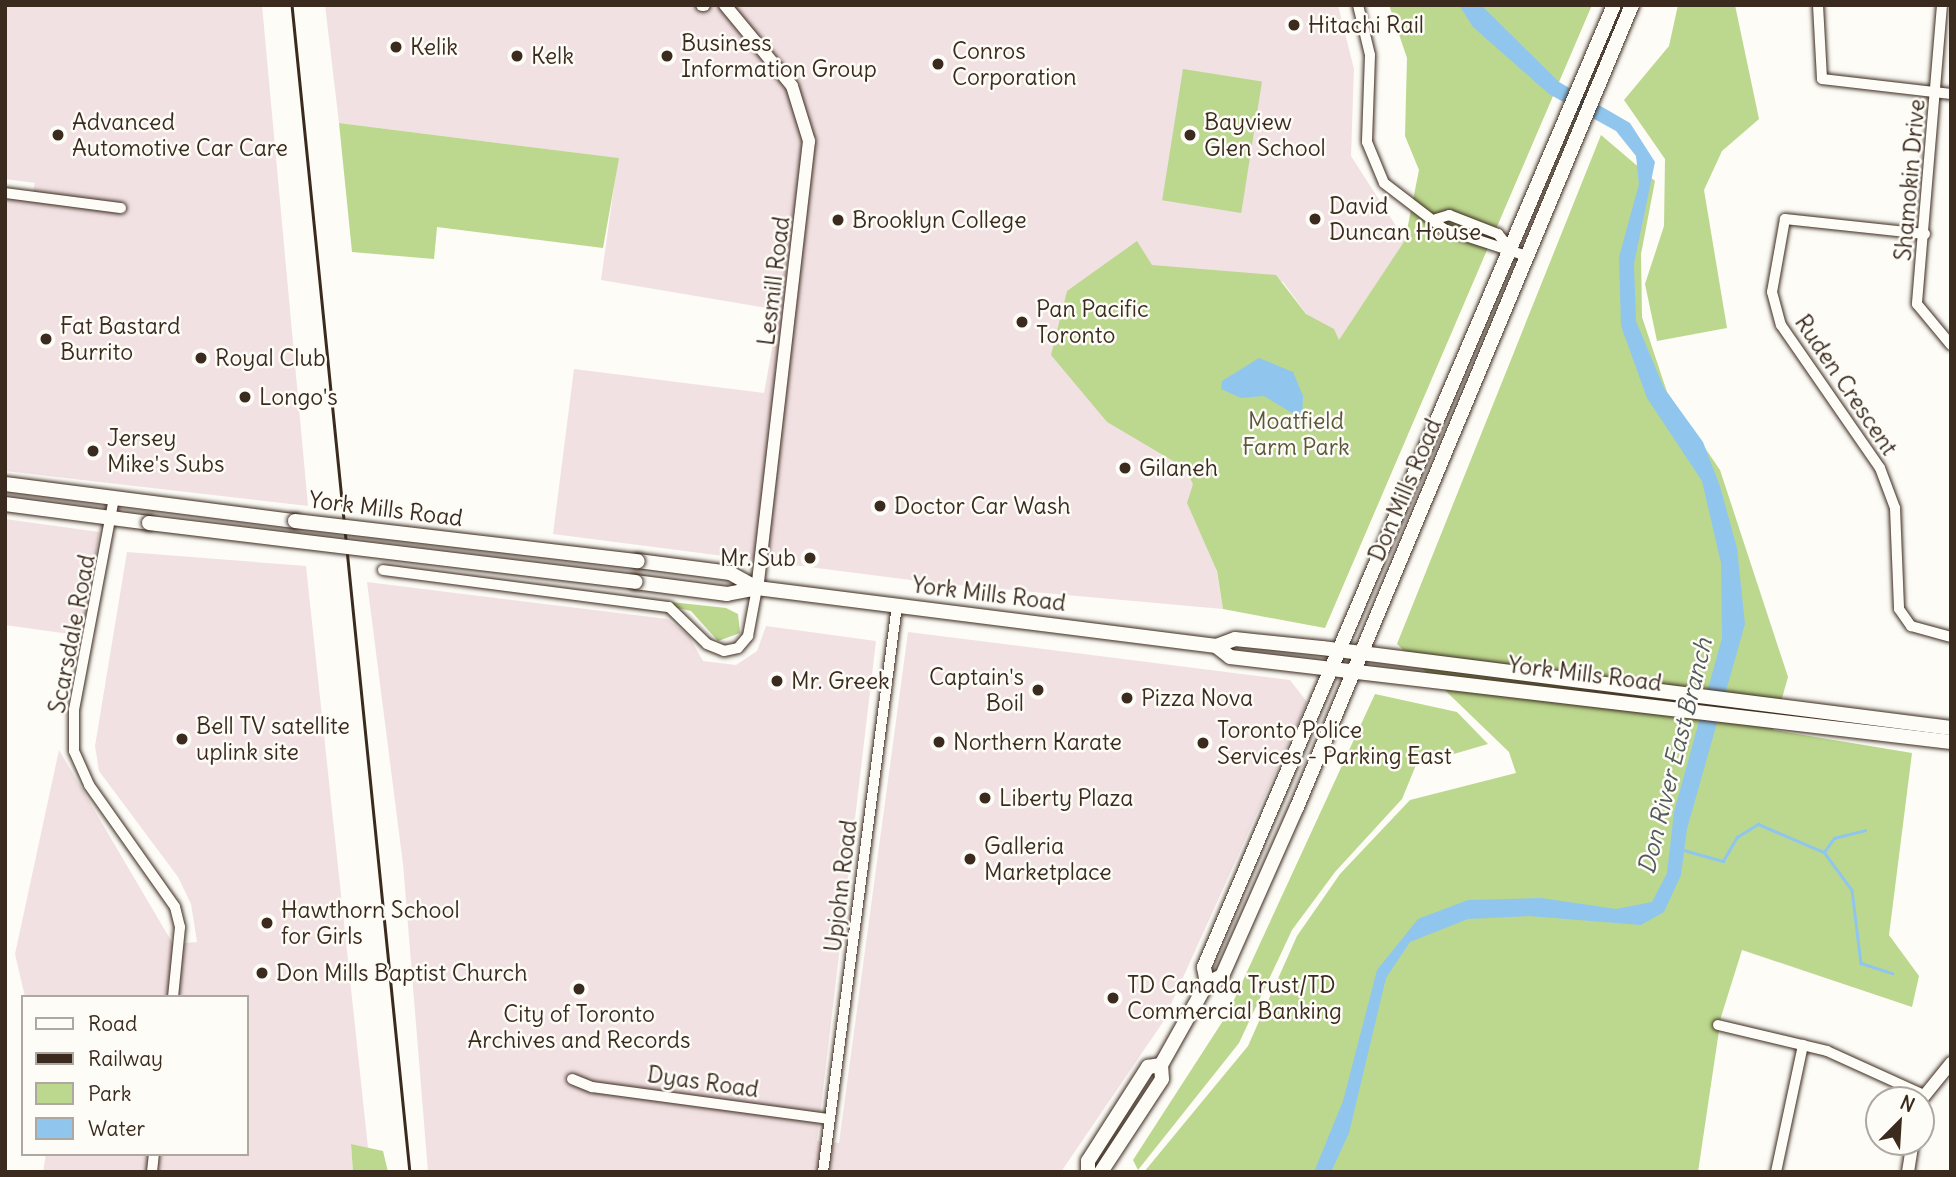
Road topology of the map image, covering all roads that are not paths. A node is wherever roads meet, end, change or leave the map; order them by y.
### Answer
1 (725, 5) edge
2 (1358, 5) edge
3 (1632, 5) edge
4 (1818, 5) edge
5 (1942, 5) edge
6 (1612, 9) edge
7 (1937, 93) junction
8 (1951, 94) edge
9 (5, 193) edge
10 (121, 208) dead end
11 (1436, 219) junction
12 (1925, 234) junction
13 (1510, 249) junction
14 (1527, 256) junction
15 (1951, 345) edge
16 (5, 484) edge
17 (114, 498) junction
18 (5, 504) edge
19 (113, 518) junction
20 (383, 570) dead end
21 (757, 588) junction
22 (897, 606) junction
23 (1951, 637) edge
24 (1216, 646) junction
25 (1341, 651) junction
26 (1360, 653) junction
27 (1333, 668) junction
28 (1353, 671) junction
29 (1785, 714) junction
30 (1951, 728) edge
31 (1951, 742) edge
32 (1268, 819) junction
33 (1286, 830) junction
34 (1226, 918) junction
35 (1244, 926) junction
36 (1207, 983) junction
37 (173, 995) edge
38 (1718, 1025) dead end
39 (1803, 1045) junction
40 (1951, 1063) edge
41 (1161, 1065) junction
42 (572, 1079) dead end
43 (1896, 1086) edge
44 (1931, 1086) edge
45 (830, 1119) junction
46 (823, 1172) edge
47 (1088, 1172) edge
48 (1101, 1172) edge
49 (1776, 1172) edge

1 - 21 street, Lesmill Road
2 - 11 street
3 - 14 main road, Don Mills Road
4 - 7 street
5 - 7 street, Shamokin Drive
6 - 13 main road, Don Mills Road
7 - 8 street
7 - 12 street, Shamokin Drive
9 - 10 street
11 - 13 street
11 - 13 street
12 - 15 street, Shamokin Drive
12 - 23 street, Ruden Crescent
13 - 14 street
13 - 25 main road, Don Mills Road
14 - 26 main road, Don Mills Road
16 - 17 main road, York Mills Road
17 - 19 street, Scarsdale Road
17 - 21 main road, York Mills Road, bridge
18 - 19 main road, York Mills Road
19 - 21 main road, York Mills Road, bridge
19 - 37 street, Scarsdale Road
20 - 21 street
21 - 22 main road, York Mills Road
22 - 24 main road, York Mills Road
22 - 45 street, Upjohn Road
24 - 25 main road, York Mills Road
24 - 27 main road, York Mills Road
25 - 26 main road, York Mills Road
25 - 27 main road, Don Mills Road
26 - 28 main road, Don Mills Road
26 - 29 main road, York Mills Road
27 - 28 main road, York Mills Road
27 - 32 main road, Don Mills Road
28 - 29 main road, York Mills Road
28 - 33 main road, Don Mills Road
29 - 30 main road, York Mills Road
29 - 31 main road, York Mills Road
32 - 33 main road
32 - 34 main road, Don Mills Road
33 - 35 main road, Don Mills Road
34 - 35 main road
34 - 36 main road, Don Mills Road
35 - 36 main road, Don Mills Road
36 - 41 main road, Don Mills Road
38 - 39 street
39 - 43 street
39 - 49 street
40 - 44 street
41 - 47 main road, Don Mills Road
41 - 48 main road, Don Mills Road
42 - 45 street, Dyas Road
45 - 46 street, Upjohn Road

